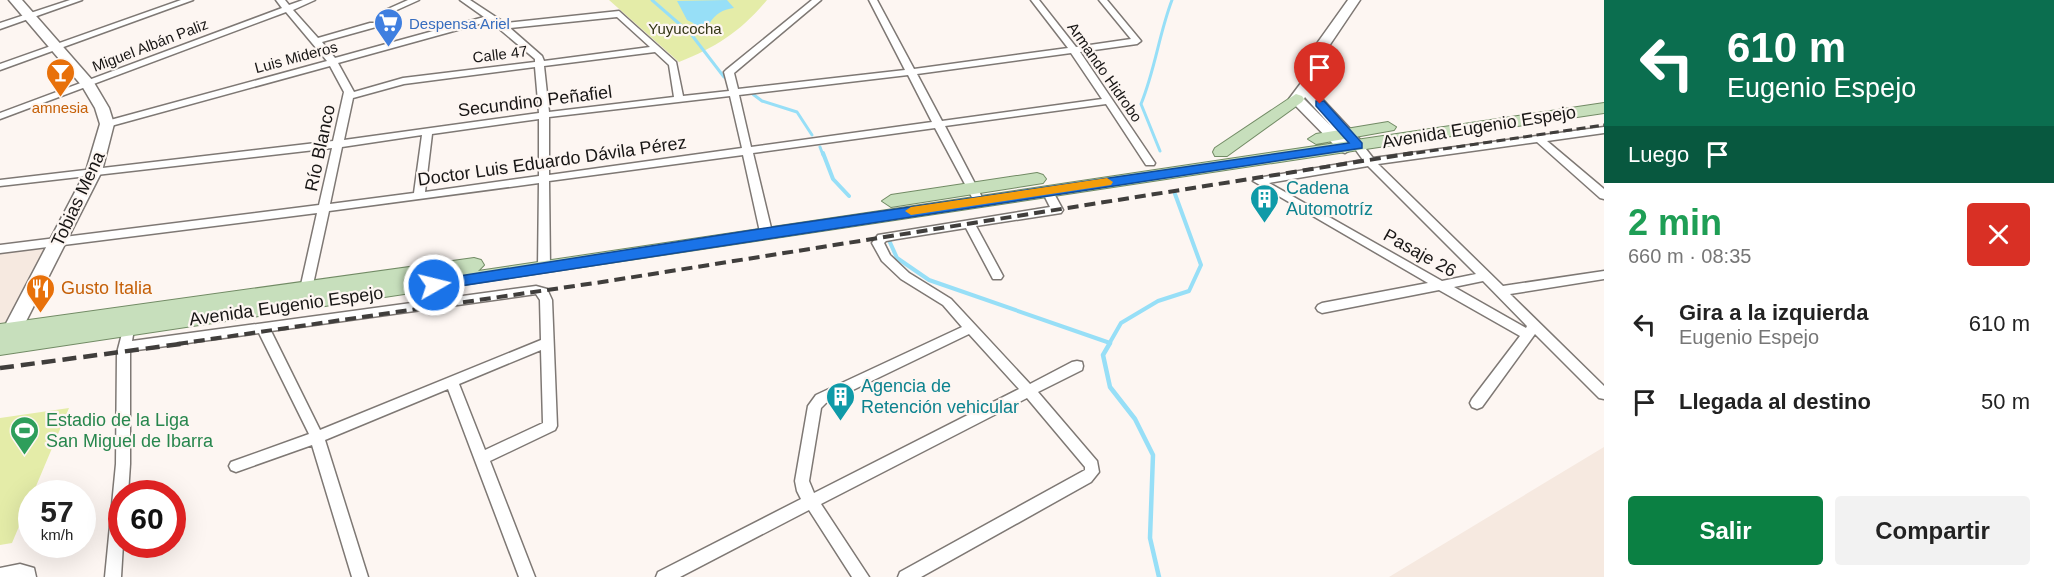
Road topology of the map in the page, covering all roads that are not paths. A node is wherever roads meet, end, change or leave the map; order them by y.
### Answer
1 (15, 0) edge
2 (78, 0) edge
3 (189, 0) edge
4 (280, 0) edge
5 (310, 0) edge
6 (415, 0) edge
7 (464, 0) edge
8 (816, 0) edge
9 (873, 0) edge
10 (1035, 0) edge
11 (1103, 0) edge
12 (1354, 0) edge
13 (289, 8) junction
14 (385, 12) dead end
15 (27, 16) junction
16 (492, 18) junction
17 (373, 25) dead end
18 (0, 26) edge
19 (503, 26) junction
20 (317, 41) junction
21 (55, 48) junction
22 (657, 50) junction
23 (1074, 50) junction
24 (334, 63) junction
25 (540, 64) junction
26 (0, 67) edge
27 (911, 72) junction
28 (88, 84) junction
29 (733, 91) junction
30 (1301, 94) junction
31 (348, 96) junction
32 (1604, 96) edge
33 (679, 99) junction
34 (1107, 101) junction
35 (1604, 108) edge
36 (544, 115) junction
37 (0, 116) edge
38 (107, 124) junction
39 (939, 126) junction
40 (1604, 130) edge
41 (427, 132) junction
42 (1540, 140) junction
43 (338, 144) junction
44 (1354, 147) junction
45 (746, 152) junction
46 (1221, 152) junction
47 (1150, 163) junction
48 (94, 171) junction
49 (543, 179) junction
50 (0, 183) edge
51 (1047, 191) junction
52 (975, 194) junction
53 (1604, 195) edge
54 (419, 196) junction
55 (324, 209) junction
56 (970, 225) junction
57 (765, 227) junction
58 (60, 241) junction
59 (0, 249) edge
60 (544, 262) junction
61 (1604, 275) edge
62 (997, 276) dead end
63 (1483, 277) junction
64 (1440, 284) junction
65 (306, 289) junction
66 (1499, 291) junction
67 (1322, 309) dead end
68 (971, 328) junction
69 (263, 329) junction
70 (1531, 331) junction
71 (126, 338) junction
72 (4, 339) edge
73 (546, 343) junction
74 (1077, 366) dead end
75 (452, 382) junction
76 (1029, 391) junction
77 (1604, 394) edge
78 (1477, 404) dead end
79 (317, 437) junction
80 (482, 458) junction
81 (236, 466) dead end
82 (810, 501) junction
83 (0, 574) edge
84 (28, 577) edge
85 (112, 577) edge
86 (360, 577) edge
87 (527, 577) edge
88 (664, 577) edge
89 (861, 577) edge
90 (906, 577) edge

1 - 15 street
2 - 15 street
3 - 21 street
4 - 13 street, Río Blanco
5 - 13 street, Miguel Albán Paliz
6 - 14 street
7 - 16 street
8 - 29 street
9 - 27 street
10 - 23 street, Armando Hidrobo
11 - 23 street, Secundino Peñafiel
12 - 30 street
13 - 20 street, Río Blanco
13 - 28 street, Miguel Albán Paliz
15 - 18 street
15 - 21 street
16 - 19 street
16 - 24 street, Luis Mideros
17 - 20 street
19 - 22 street
19 - 25 street
20 - 24 street, Río Blanco
21 - 26 street
21 - 28 street
22 - 25 street, Calle 47
22 - 33 street
23 - 27 street, Secundino Peñafiel
23 - 34 street, Armando Hidrobo
24 - 31 street, Río Blanco
24 - 38 street, Luis Mideros
25 - 31 street, Calle 47
25 - 36 street
27 - 29 street, Secundino Peñafiel
27 - 39 street
28 - 37 street, Miguel Albán Paliz
28 - 38 street
29 - 33 street, Secundino Peñafiel
29 - 45 street
30 - 44 street
30 - 46 main road
31 - 43 street, Río Blanco
32 - 44 main road, Avenida Eugenio Espejo
33 - 36 street, Secundino Peñafiel
34 - 39 street, Doctor Luis Eduardo Dávila Pérez
34 - 47 street, Armando Hidrobo
35 - 44 main road, Avenida Eugenio Espejo
36 - 41 street, Secundino Peñafiel
36 - 49 street
38 - 48 street, Tobias Mena
39 - 45 street, Doctor Luis Eduardo Dávila Pérez
39 - 52 street
40 - 42 street
41 - 43 street, Secundino Peñafiel
41 - 54 street
42 - 44 street
42 - 53 street
43 - 48 street, Secundino Peñafiel
43 - 55 street, Río Blanco
44 - 46 main road, Avenida Eugenio Espejo
44 - 51 main road, Avenida Eugenio Espejo
44 - 63 street
44 - 64 street, Pasaje 26
45 - 49 street, Doctor Luis Eduardo Dávila Pérez
45 - 57 street
46 - 47 main road, Avenida Eugenio Espejo
47 - 52 main road, Avenida Eugenio Espejo
48 - 50 street, Secundino Peñafiel
48 - 58 street, Tobias Mena
49 - 54 street, Doctor Luis Eduardo Dávila Pérez
49 - 60 street
51 - 52 main road, Avenida Eugenio Espejo
51 - 56 street
52 - 57 main road, Avenida Eugenio Espejo
54 - 55 street, Doctor Luis Eduardo Dávila Pérez
55 - 58 street, Doctor Luis Eduardo Dávila Pérez
55 - 65 street, Río Blanco
56 - 62 street
56 - 68 street
57 - 60 main road, Avenida Eugenio Espejo
58 - 59 street, Doctor Luis Eduardo Dávila Pérez
58 - 72 street, Tobias Mena
60 - 65 main road, Avenida Eugenio Espejo
60 - 71 main road, Avenida Eugenio Espejo
61 - 66 street
63 - 64 street
63 - 66 street
64 - 67 street
64 - 70 street, Pasaje 26
65 - 72 main road, Avenida Eugenio Espejo
66 - 70 street
68 - 76 street
68 - 82 street
69 - 71 street
69 - 73 street
69 - 79 street
70 - 77 street
70 - 78 street
71 - 72 main road, Avenida Eugenio Espejo
71 - 85 street
73 - 75 street
73 - 80 street
74 - 76 street
75 - 79 street
75 - 80 street
76 - 82 street
76 - 90 street
79 - 81 street
79 - 86 street
80 - 87 street
82 - 88 street
82 - 89 street
83 - 84 street

